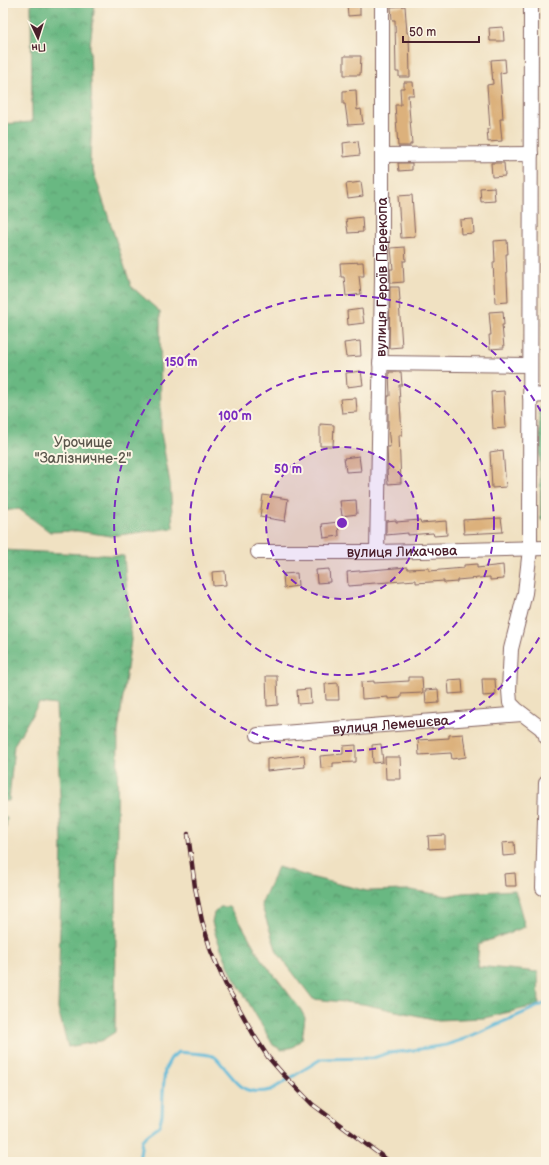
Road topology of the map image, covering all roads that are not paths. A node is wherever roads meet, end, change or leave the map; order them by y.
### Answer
1 (382, 3) edge
2 (531, 3) edge
3 (531, 154) junction
4 (382, 155) junction
5 (380, 363) junction
6 (530, 365) junction
7 (546, 395) edge
8 (530, 396) junction
9 (546, 548) edge
10 (530, 549) junction
11 (258, 552) dead end
12 (377, 552) junction
13 (519, 712) junction
14 (258, 735) dead end
15 (546, 737) edge
16 (546, 783) edge
17 (546, 799) edge
18 (543, 888) dead end

1 - 4 street, вулиця Героїв Перекопа
2 - 3 street
3 - 4 street
3 - 6 street
4 - 5 street, вулиця Героїв Перекопа
5 - 6 street
5 - 12 street, вулиця Героїв Перекопа
6 - 8 street
7 - 8 street
8 - 10 street
9 - 10 street, вулиця Лихачова
10 - 12 street, вулиця Лихачова
10 - 13 street
11 - 12 street, вулиця Лихачова
13 - 14 street, вулиця Лемешєва
13 - 15 street
16 - 17 street
17 - 18 street

